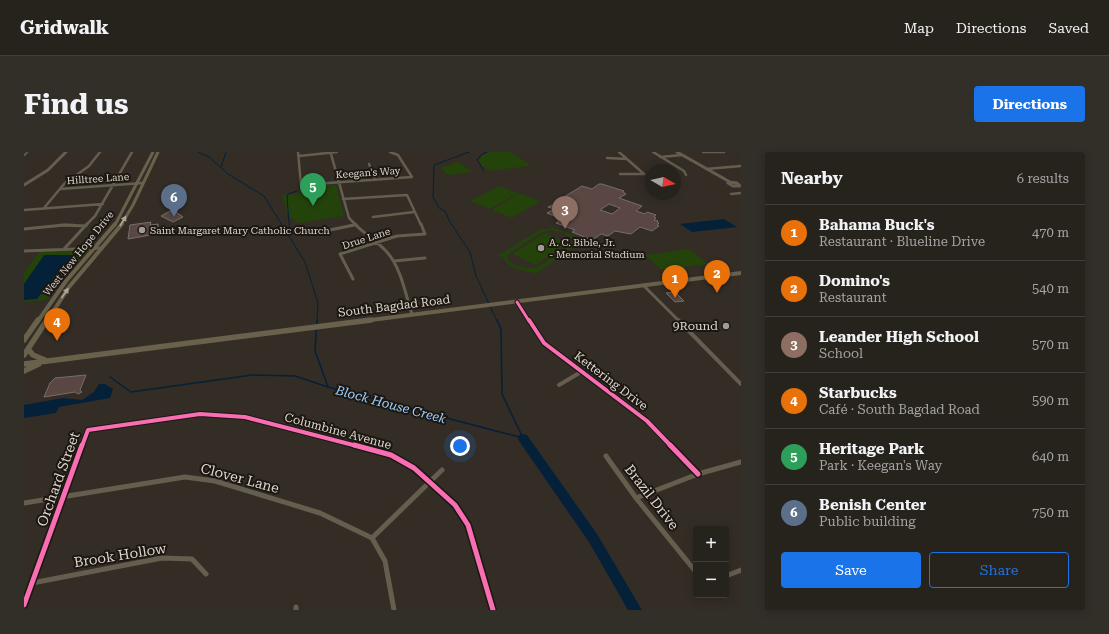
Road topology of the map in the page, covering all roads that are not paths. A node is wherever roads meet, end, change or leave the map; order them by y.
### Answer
1 (66, 152) edge
2 (100, 152) edge
3 (132, 152) edge
4 (153, 152) edge
5 (158, 152) edge
6 (298, 152) edge
7 (337, 152) edge
8 (390, 152) edge
9 (619, 152) edge
10 (653, 152) edge
11 (677, 152) edge
12 (703, 152) edge
13 (724, 152) edge
14 (330, 154) junction
15 (682, 155) junction
16 (299, 156) junction
17 (660, 157) junction
18 (606, 158) dead end
19 (627, 159) junction
20 (369, 164) dead end
21 (741, 166) edge
22 (706, 169) junction
23 (620, 174) dead end
24 (686, 175) dead end
25 (375, 180) junction
26 (339, 182) junction
27 (138, 183) junction
28 (143, 183) junction
29 (24, 185) edge
30 (114, 185) junction
31 (740, 186) edge
32 (60, 189) junction
33 (731, 194) dead end
34 (741, 194) edge
35 (735, 196) dead end
36 (343, 199) junction
37 (102, 204) junction
38 (44, 208) junction
39 (24, 210) edge
40 (414, 212) junction
41 (373, 217) dead end
42 (354, 224) junction
43 (86, 226) junction
44 (24, 229) edge
45 (325, 231) dead end
46 (376, 243) junction
47 (95, 248) junction
48 (102, 248) junction
49 (64, 249) junction
50 (24, 251) edge
51 (425, 258) dead end
52 (394, 261) junction
53 (741, 273) edge
54 (353, 279) dead end
55 (644, 286) junction
56 (517, 302) junction
57 (412, 314) junction
58 (24, 340) edge
59 (28, 348) junction
60 (24, 355) edge
61 (49, 360) junction
62 (24, 364) edge
63 (24, 371) edge
64 (581, 372) junction
65 (741, 384) edge
66 (559, 385) dead end
67 (88, 430) joint
68 (606, 456) dead end
69 (741, 462) edge
70 (442, 470) dead end
71 (698, 474) junction
72 (430, 481) junction
73 (63, 497) junction
74 (636, 498) junction
75 (24, 504) edge
76 (372, 538) junction
77 (693, 568) edge
78 (741, 570) edge
79 (206, 574) dead end
80 (729, 575) edge
81 (32, 583) junction
82 (24, 604) edge
83 (394, 610) edge
84 (493, 610) edge

1 - 29 street
2 - 32 street
3 - 30 street
4 - 27 main road, West New Hope Drive
5 - 28 main road, West New Hope Drive
6 - 16 street
7 - 14 street
8 - 25 street, Keegan's Way
9 - 19 street
10 - 17 street
11 - 15 street
12 - 13 street
14 - 16 street
14 - 26 street
15 - 17 street
15 - 22 street
16 - 26 street, Keegan's Way
17 - 24 street
18 - 19 street
19 - 23 street
20 - 25 street
21 - 22 street
22 - 31 street
25 - 26 street, Keegan's Way
26 - 36 street
27 - 28 street, Hilltree Lane
27 - 30 street, Hilltree Lane
27 - 47 main road, West New Hope Drive
48 -> 28 main road, West New Hope Drive
30 - 32 street, Hilltree Lane
30 - 37 street
32 - 38 street
33 - 34 street
34 - 35 street
36 - 40 street
36 - 42 street
37 - 38 street
37 - 43 street
38 - 39 street
40 - 41 street
40 - 46 street, Drue Lane
42 - 45 street
42 - 46 street
43 - 44 street
43 - 49 street
46 - 52 street
46 - 54 street, Drue Lane
47 - 48 street
47 - 49 street
47 - 58 main road, West New Hope Drive
59 -> 48 main road, West New Hope Drive
49 - 50 street
51 - 52 street
52 - 57 street
53 - 55 main road, South Bagdad Road
55 - 56 main road, South Bagdad Road
55 - 65 street
56 - 57 main road, South Bagdad Road
56 - 64 street, Kettering Drive
57 - 61 main road, South Bagdad Road
59 - 60 main road, West New Hope Drive
59 - 61 main road
61 - 62 main road
61 - 63 main road
64 - 66 street
64 - 71 street, Kettering Drive
67 - 72 street, Columbine Avenue
67 - 73 street, Orchard Street
68 - 74 street, Brazil Drive
69 - 71 street
70 - 72 street
71 - 74 street
72 - 76 street
72 - 84 street, Columbine Avenue
73 - 75 street, Clover Lane
73 - 76 street, Clover Lane
73 - 81 street, Orchard Street
74 - 77 street, Brazil Drive
76 - 83 street
78 - 80 street
79 - 81 street, Brook Hollow
81 - 82 street, Orchard Street

